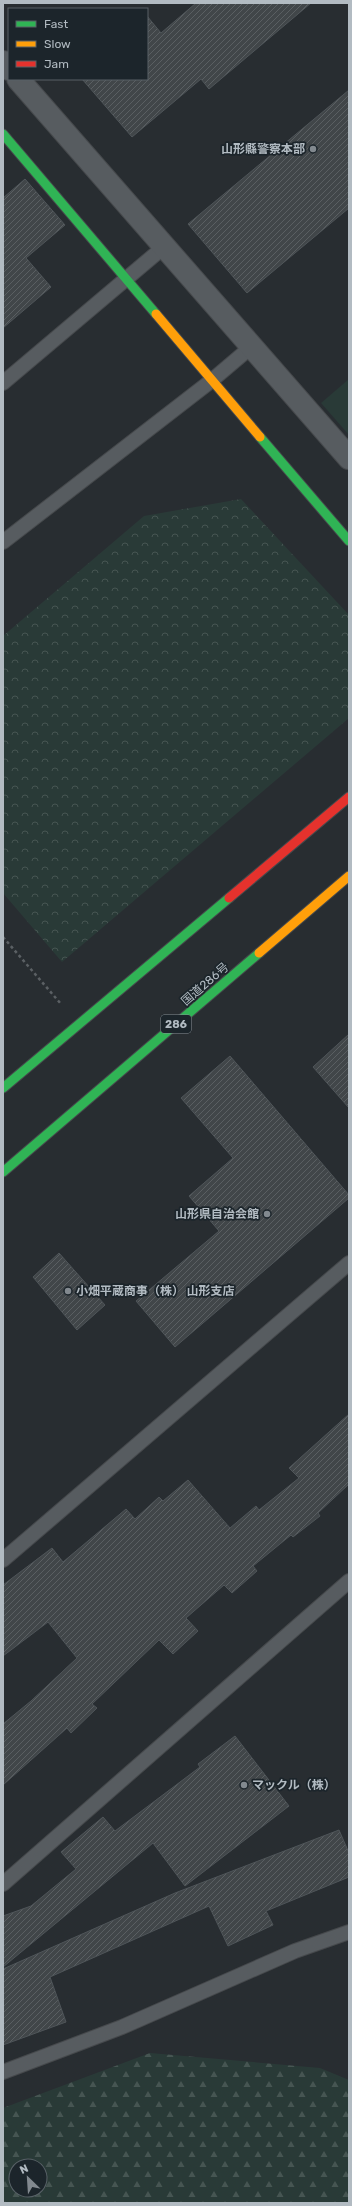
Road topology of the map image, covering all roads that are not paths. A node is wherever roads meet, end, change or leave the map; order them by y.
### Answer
1 (19, 80) edge
2 (3, 134) edge
3 (165, 246) junction
4 (127, 278) junction
5 (251, 347) junction
6 (210, 381) junction
7 (3, 383) edge
8 (349, 458) edge
9 (349, 541) edge
10 (3, 542) edge
11 (349, 797) edge
12 (349, 876) edge
13 (3, 1088) edge
14 (3, 1172) edge
15 (349, 1263) edge
16 (3, 1560) edge
17 (349, 1581) edge
18 (3, 1884) edge
19 (349, 1932) edge
20 (3, 2072) edge

1 - 3 street
2 - 4 main road
3 - 4 lane
3 - 5 street
4 - 6 main road
4 - 7 lane
5 - 6 lane
5 - 8 street
6 - 9 main road
6 - 10 lane
11 - 13 main road
12 - 14 main road, 国道286号 / 286
15 - 16 lane
17 - 18 lane
19 - 20 lane

